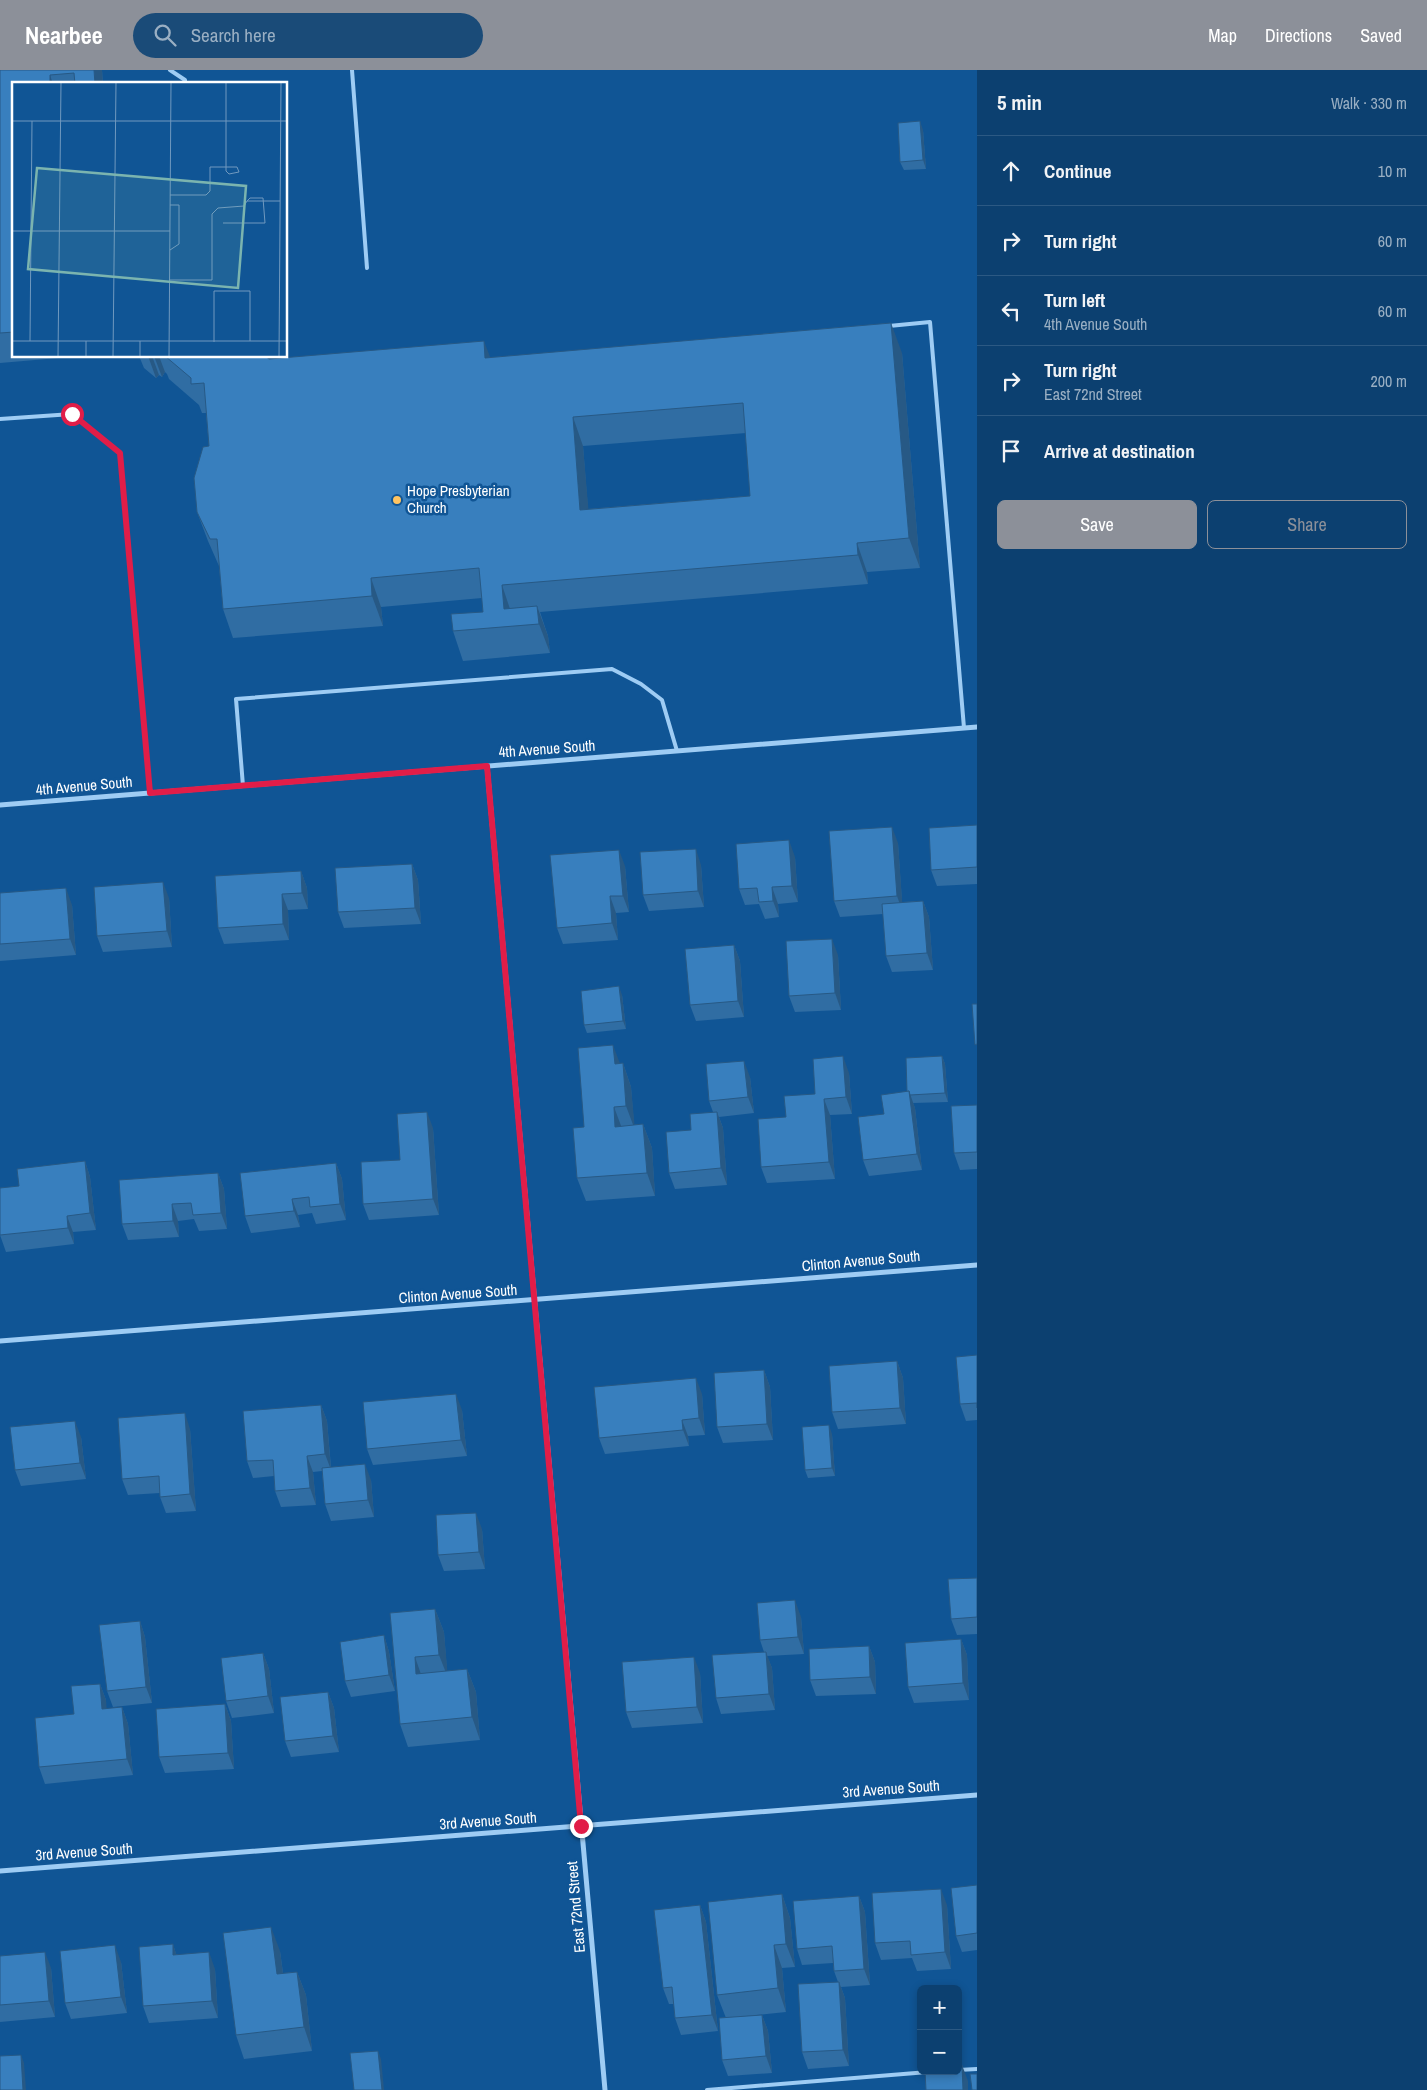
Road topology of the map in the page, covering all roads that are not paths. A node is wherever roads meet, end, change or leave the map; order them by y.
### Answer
1 (170, 70) edge
2 (352, 70) edge
3 (185, 82) edge
4 (367, 268) dead end
5 (881, 326) edge
6 (0, 419) edge
7 (964, 728) junction
8 (977, 728) edge
9 (677, 751) junction
10 (487, 766) junction
11 (243, 786) junction
12 (150, 793) junction
13 (0, 805) edge
14 (977, 1265) edge
15 (536, 1300) junction
16 (0, 1341) edge
17 (977, 1795) edge
18 (581, 1826) junction
19 (0, 1871) edge
20 (977, 2068) edge
21 (962, 2070) edge
22 (917, 2073) edge
23 (605, 2090) edge
24 (707, 2090) edge

1 - 3 lane
2 - 4 lane
5 - 7 lane
6 - 12 lane
7 - 8 street, 4th Avenue South
7 - 9 street, 4th Avenue South
9 - 10 street, 4th Avenue South
9 - 11 lane
10 - 11 street, 4th Avenue South
10 - 15 street, East 72nd Street
11 - 12 street, 4th Avenue South
12 - 13 street, 4th Avenue South
14 - 15 street, Clinton Avenue South
15 - 16 street, Clinton Avenue South
15 - 18 street, East 72nd Street
17 - 18 street, 3rd Avenue South
18 - 19 street, 3rd Avenue South
18 - 23 street, East 72nd Street
20 - 21 lane
22 - 24 lane

